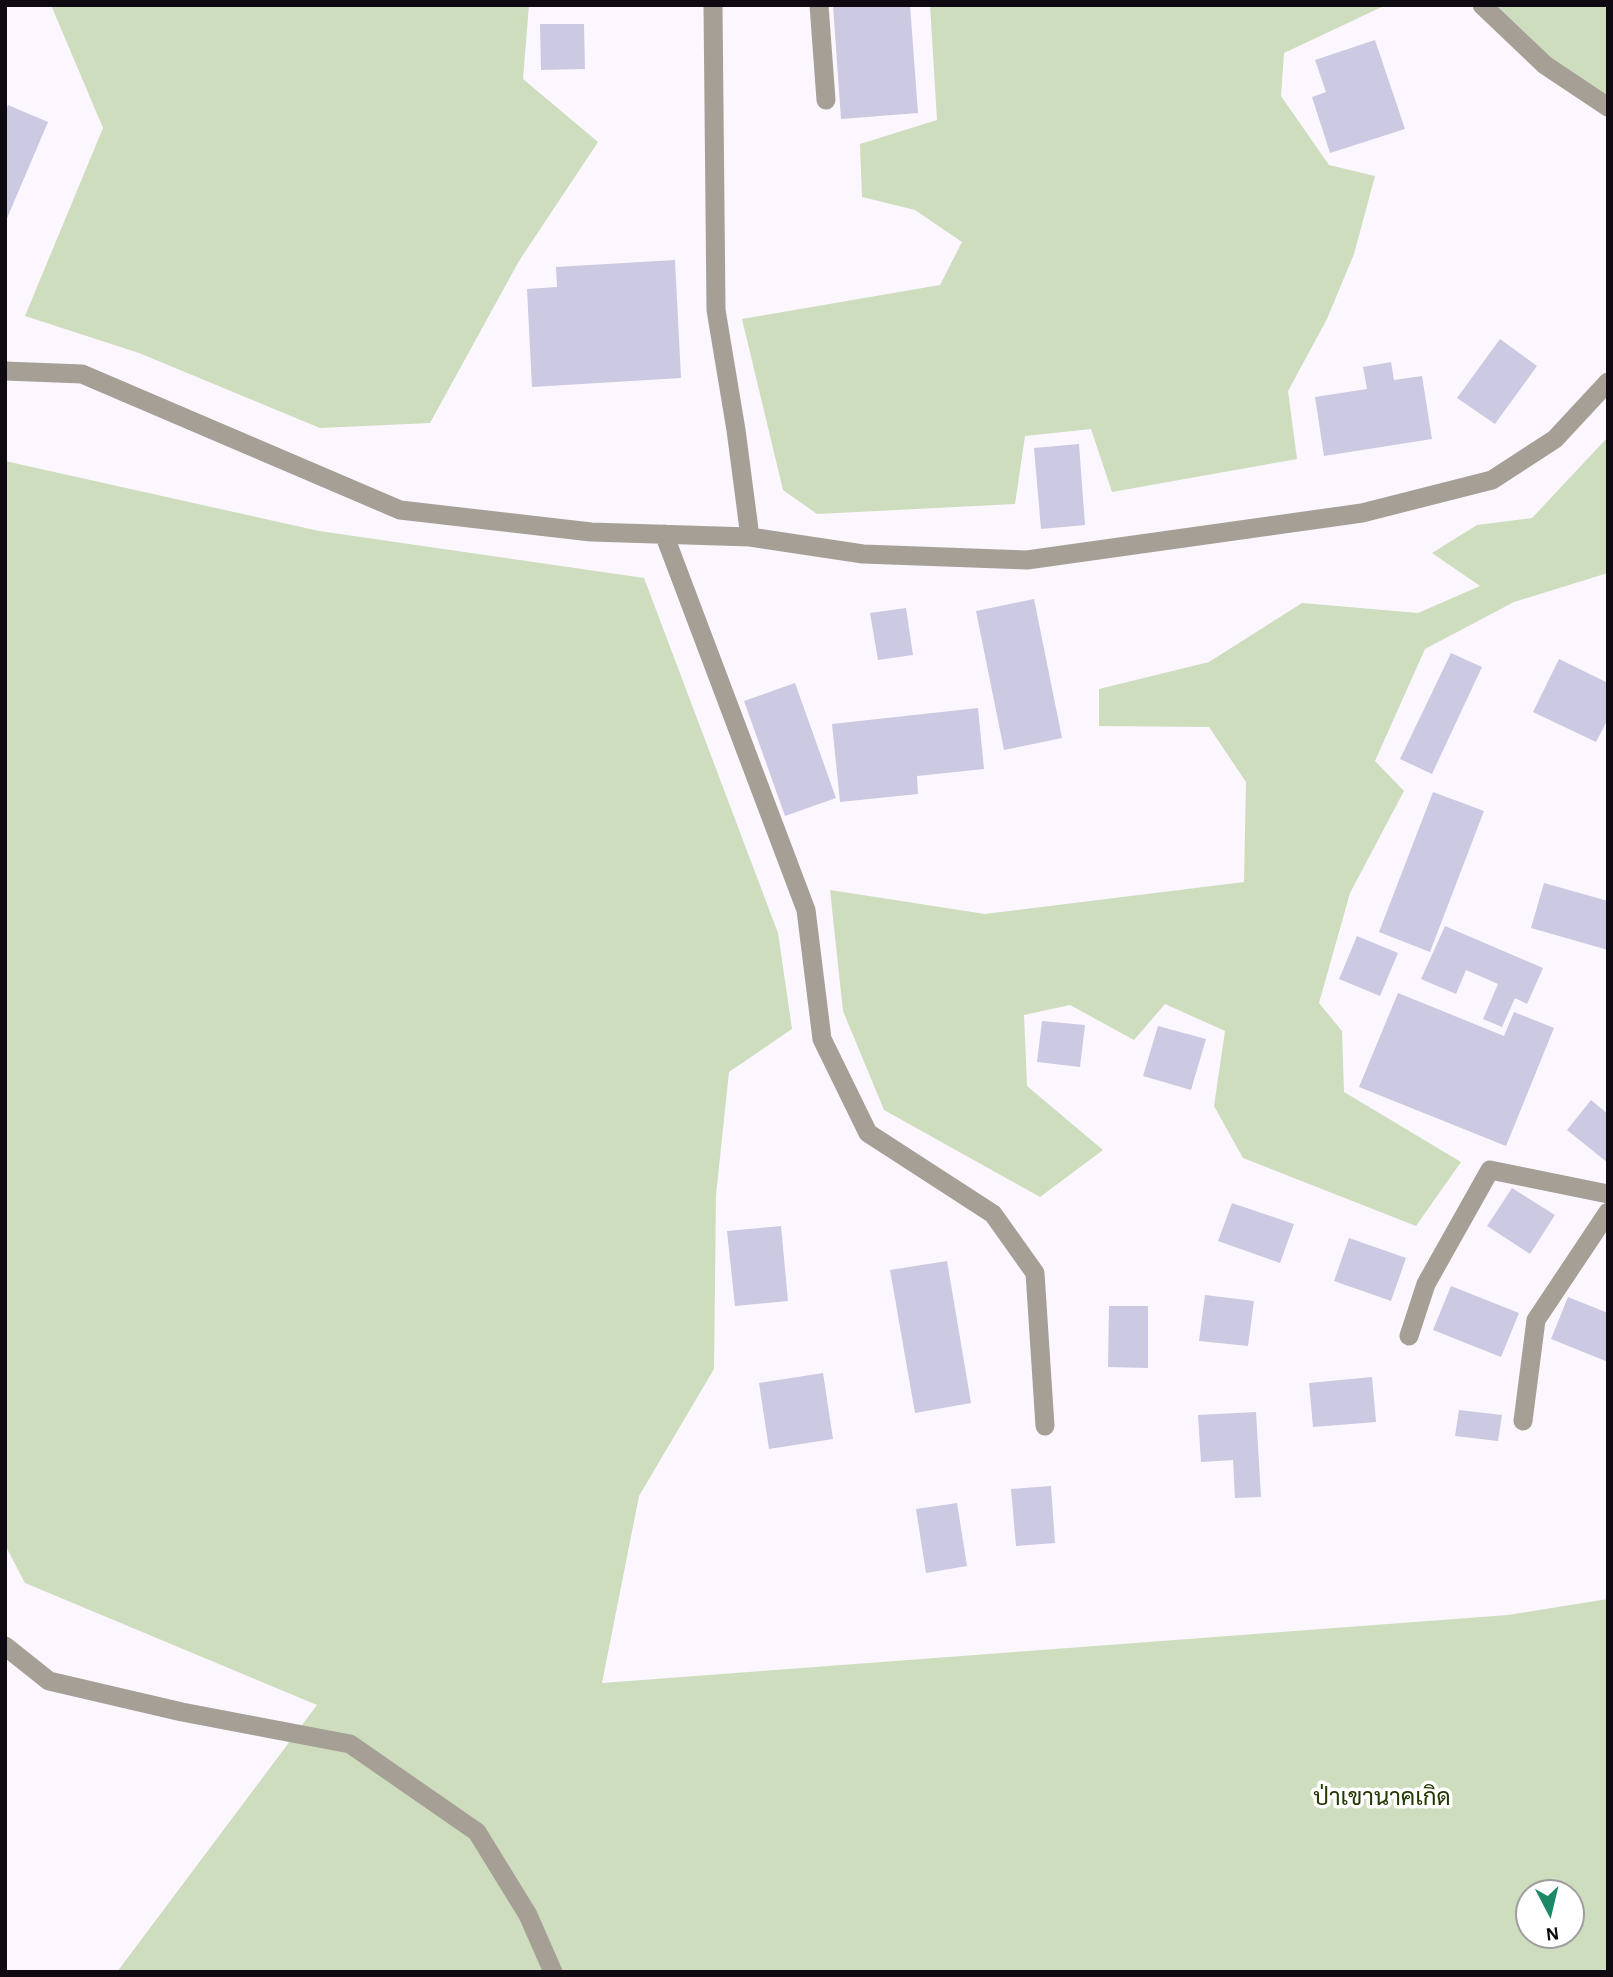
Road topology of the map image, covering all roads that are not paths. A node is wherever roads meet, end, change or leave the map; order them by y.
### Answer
1 (713, 5) edge
2 (819, 5) edge
3 (1482, 5) edge
4 (826, 100) dead end
5 (1608, 107) edge
6 (5, 371) edge
7 (1608, 382) edge
8 (664, 534) junction
9 (750, 537) junction
10 (1608, 1195) edge
11 (1608, 1212) edge
12 (1409, 1336) dead end
13 (1523, 1421) dead end
14 (1045, 1426) dead end
15 (5, 1646) edge
16 (553, 1972) edge

1 - 9 street
2 - 4 street
3 - 5 street
6 - 8 street
7 - 9 street
8 - 9 street
8 - 14 street
10 - 12 street
11 - 13 street
15 - 16 street

